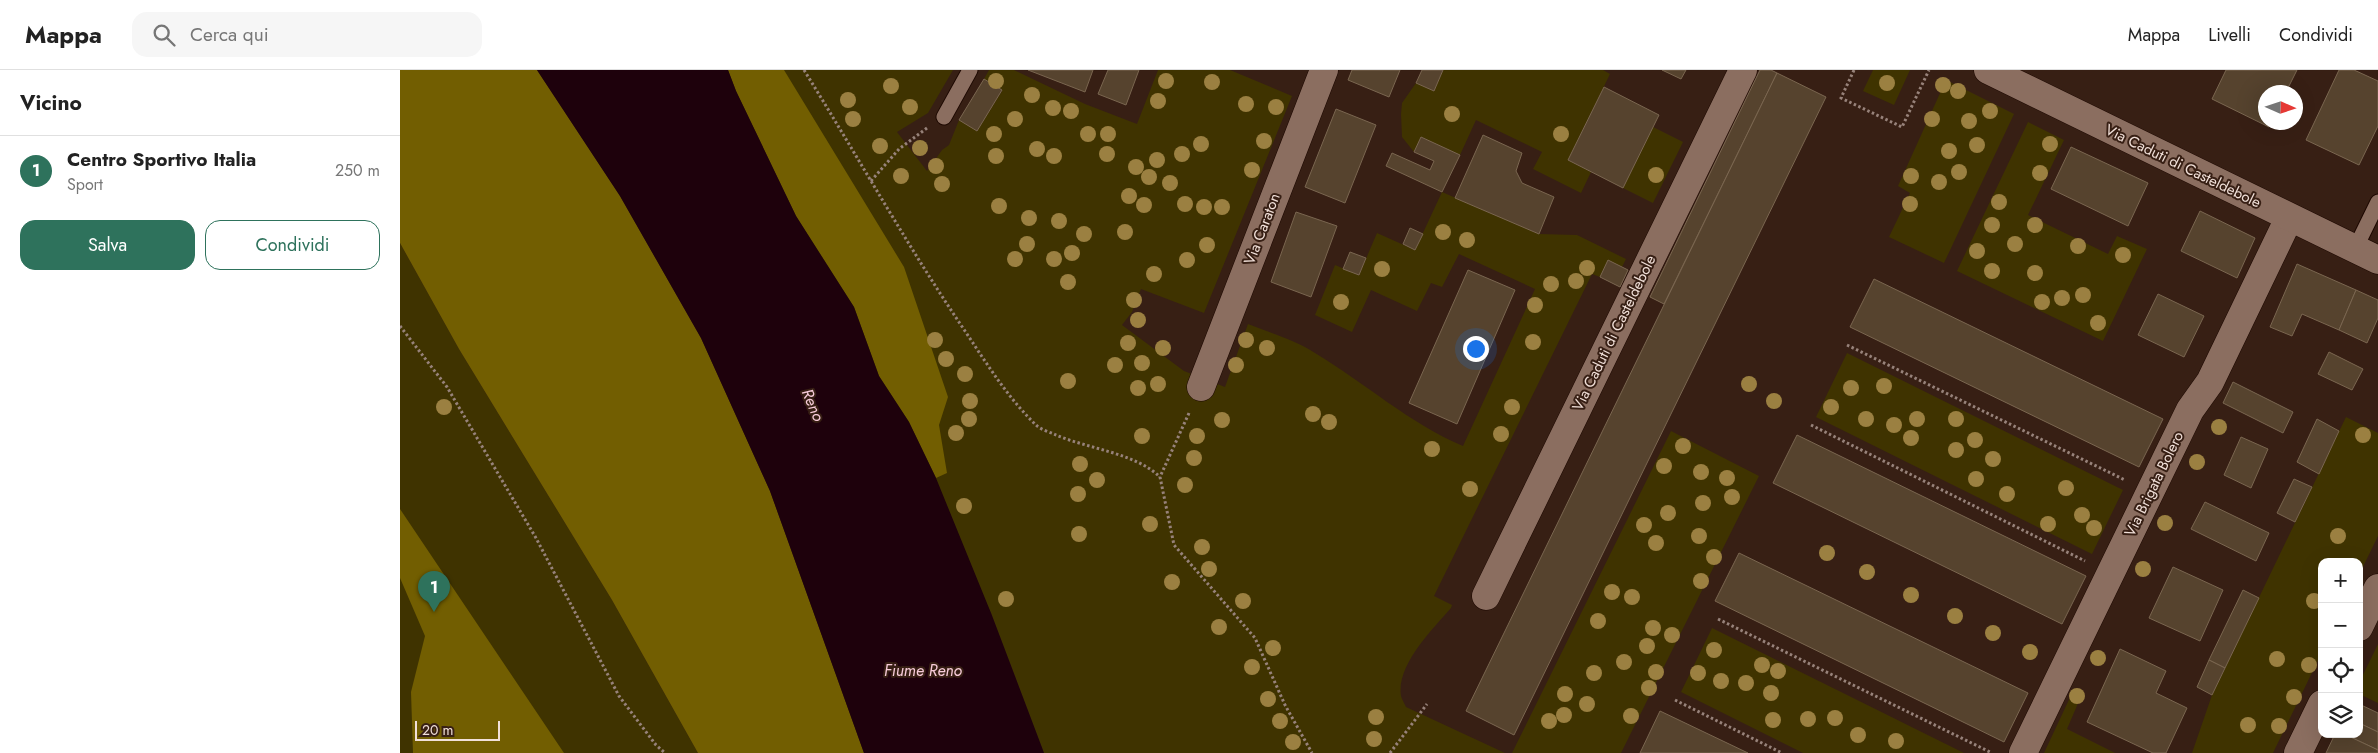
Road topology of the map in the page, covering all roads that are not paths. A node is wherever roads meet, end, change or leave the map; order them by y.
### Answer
1 (970, 70) edge
2 (1324, 70) edge
3 (1743, 70) edge
4 (1988, 70) edge
5 (944, 117) road end
6 (2378, 202) edge
7 (2289, 218) junction
8 (2366, 255) edge
9 (1201, 387) road end
10 (2378, 588) edge
11 (1486, 596) dead end
12 (2363, 619) edge
13 (2318, 712) edge
14 (2023, 753) edge
15 (2298, 753) edge

1 - 5 lane
2 - 9 street, Via Caraton
3 - 11 street, Via Caduti di Casteldebole
4 - 7 street, Via Caduti di Casteldebole
6 - 8 lane
7 - 8 street, Via Caduti di Casteldebole
7 - 14 street, Via Brigata Bolero
10 - 12 street
13 - 15 street

